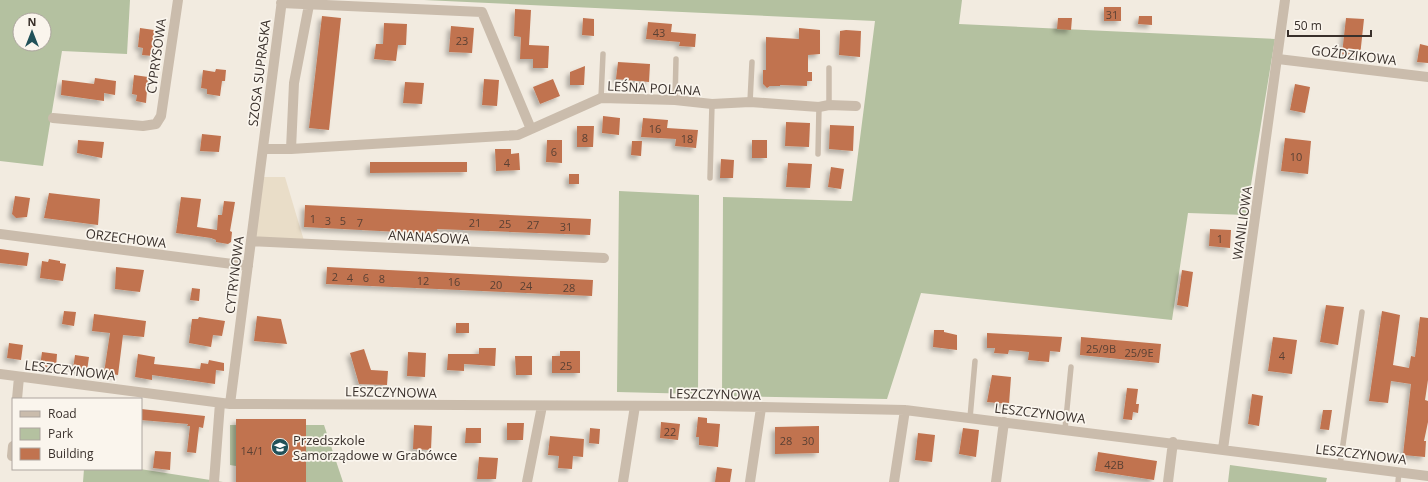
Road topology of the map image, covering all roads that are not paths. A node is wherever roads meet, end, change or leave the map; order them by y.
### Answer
1 (178, 0) edge
2 (1285, 0) edge
3 (281, 1) edge
4 (309, 5) junction
5 (603, 54) dead end
6 (676, 59) dead end
7 (1278, 59) junction
8 (752, 62) dead end
9 (829, 68) dead end
10 (1428, 77) edge
11 (601, 98) junction
12 (675, 100) junction
13 (750, 102) junction
14 (712, 104) junction
15 (824, 106) junction
16 (856, 106) dead end
17 (53, 118) dead end
18 (531, 129) junction
19 (262, 149) junction
20 (291, 149) junction
21 (818, 154) dead end
22 (710, 178) dead end
23 (0, 234) edge
24 (251, 241) junction
25 (604, 258) dead end
26 (248, 266) junction
27 (1362, 312) dead end
28 (975, 361) dead end
29 (1071, 367) dead end
30 (0, 374) edge
31 (19, 377) junction
32 (17, 398) edge
33 (220, 403) junction
34 (230, 404) junction
35 (542, 406) junction
36 (635, 406) junction
37 (761, 408) junction
38 (904, 410) junction
39 (970, 418) junction
40 (1004, 422) junction
41 (1065, 429) junction
42 (1173, 442) junction
43 (1223, 450) junction
44 (1340, 465) junction
45 (1428, 476) edge
46 (1398, 477) edge
47 (214, 482) edge
48 (527, 482) edge
49 (622, 482) edge
50 (750, 482) edge
51 (894, 482) edge
52 (996, 482) edge
53 (1168, 482) edge

1 - 17 street, CYPRYSOWA
2 - 7 street, WANILIOWA
3 - 4 street
3 - 19 street, SZOSA SUPRASKA
4 - 18 street
4 - 20 street
5 - 11 lane
6 - 12 lane
7 - 10 street, GOŹDZIKOWA
7 - 43 street, WANILIOWA
8 - 13 lane
9 - 15 lane
11 - 12 street, LEŚNA POLANA
11 - 18 street, LEŚNA POLANA
12 - 14 street, LEŚNA POLANA
13 - 14 street, LEŚNA POLANA
13 - 15 street, LEŚNA POLANA
14 - 22 lane
15 - 16 street, LEŚNA POLANA
15 - 21 lane
18 - 20 street, LEŚNA POLANA
19 - 20 street, LEŚNA POLANA
19 - 24 street, CYTRYNOWA
23 - 26 street, ORZECHOWA
24 - 25 street, ANANASOWA
24 - 26 street, CYTRYNOWA
26 - 34 street, CYTRYNOWA
27 - 44 lane
28 - 39 lane
29 - 41 lane
30 - 31 street, LESZCZYNOWA
31 - 32 street
31 - 33 street, LESZCZYNOWA
33 - 34 street, LESZCZYNOWA
33 - 47 street
34 - 35 street, LESZCZYNOWA
35 - 36 street, LESZCZYNOWA
35 - 48 street
36 - 37 street, LESZCZYNOWA
36 - 49 street
37 - 38 street, LESZCZYNOWA
37 - 50 street
38 - 39 street, LESZCZYNOWA
38 - 51 street
39 - 40 street, LESZCZYNOWA
40 - 41 street, LESZCZYNOWA
40 - 52 street
41 - 42 street, LESZCZYNOWA
42 - 43 street, LESZCZYNOWA
42 - 53 street
43 - 44 street, LESZCZYNOWA
44 - 46 street, LESZCZYNOWA
45 - 46 street, LESZCZYNOWA

